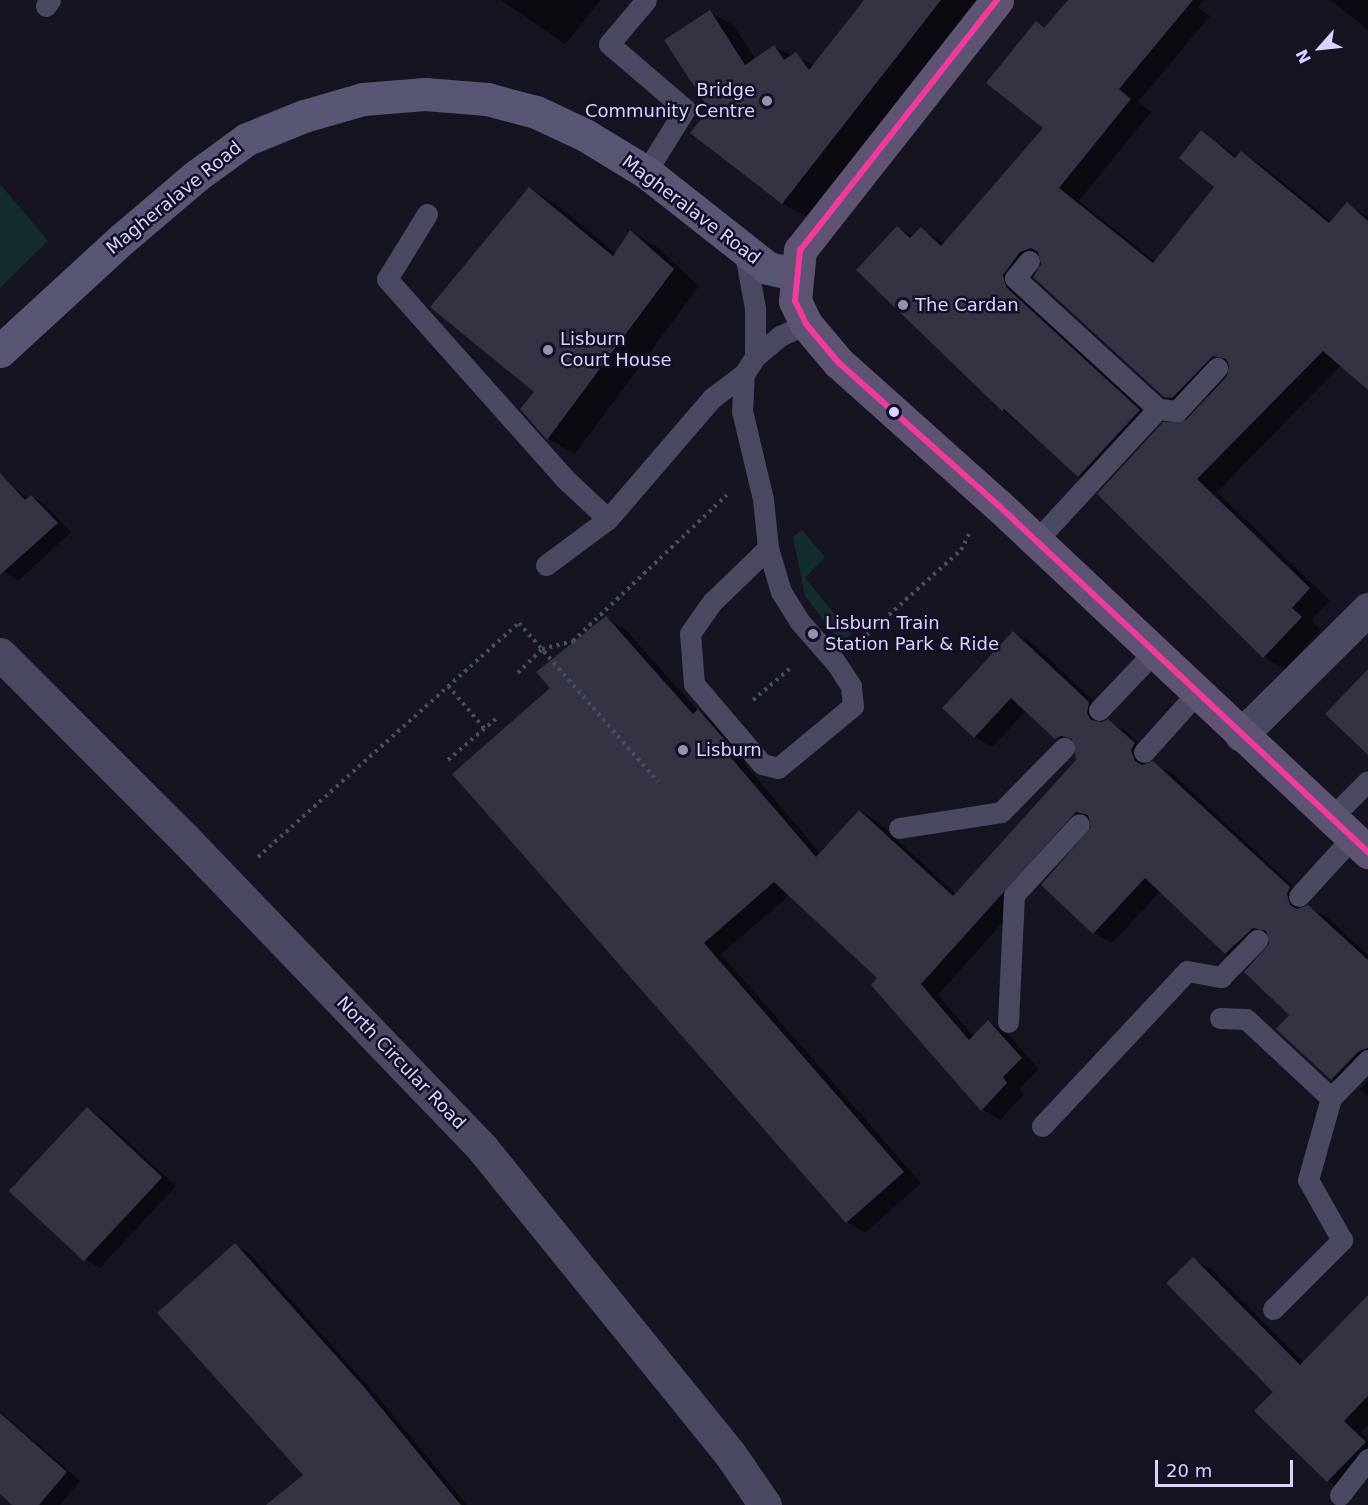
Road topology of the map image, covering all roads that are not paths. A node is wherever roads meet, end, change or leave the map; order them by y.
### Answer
1 (646, 0) edge
2 (997, 0) edge
3 (646, 172) junction
4 (427, 214) dead end
5 (744, 248) junction
6 (1029, 261) dead end
7 (795, 274) junction
8 (806, 324) junction
9 (0, 351) edge
10 (750, 365) junction
11 (1217, 368) dead end
12 (1158, 409) junction
13 (608, 519) junction
14 (1036, 541) junction
15 (768, 549) junction
16 (546, 565) dead end
17 (1368, 609) edge
18 (1153, 653) junction
19 (0, 654) edge
20 (1197, 693) junction
21 (1099, 710) dead end
22 (1241, 735) junction
23 (1064, 748) dead end
24 (1144, 752) dead end
25 (1368, 781) edge
26 (1079, 824) dead end
27 (899, 828) dead end
28 (1351, 836) edge
29 (1299, 896) dead end
30 (1257, 940) dead end
31 (1220, 1018) dead end
32 (1008, 1022) dead end
33 (1368, 1060) edge
34 (1332, 1098) junction
35 (1042, 1126) dead end
36 (1273, 1309) dead end
37 (1368, 1459) edge
38 (1340, 1495) dead end
39 (765, 1505) edge

1 - 3 lane
2 - 7 main road
3 - 5 street, Magheralave Road
3 - 9 street, Magheralave Road
4 - 13 lane
5 - 7 street, Magheralave Road
5 - 10 lane
6 - 12 lane
7 - 8 main road
8 - 10 lane
8 - 14 main road
10 - 13 lane
10 - 15 lane
11 - 12 lane
12 - 14 lane
13 - 16 lane
14 - 18 main road
15 - 15 lane
17 - 22 street
18 - 20 main road
18 - 21 lane
19 - 39 street, North Circular Road
20 - 22 main road
20 - 24 lane
22 - 28 main road
23 - 27 lane
25 - 28 lane
26 - 32 lane
28 - 29 lane
30 - 35 lane
31 - 34 lane
33 - 34 lane
34 - 36 lane
37 - 38 lane

